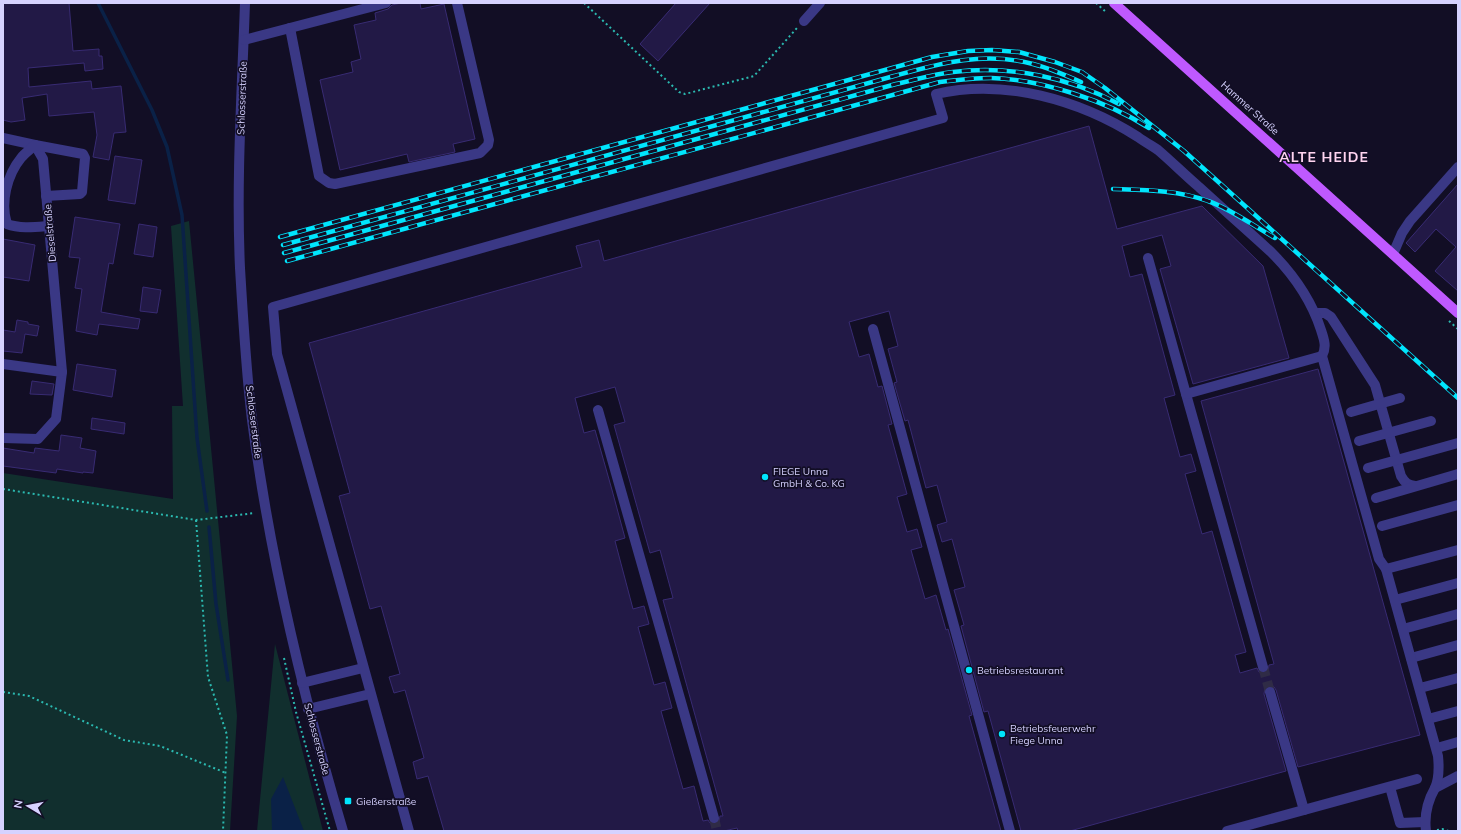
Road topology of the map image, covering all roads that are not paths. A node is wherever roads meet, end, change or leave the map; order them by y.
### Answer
1 (245, 3) edge
2 (386, 3) edge
3 (457, 3) edge
4 (820, 3) edge
5 (1114, 3) edge
6 (804, 21) road end
7 (290, 28) junction
8 (244, 40) junction
9 (3, 138) edge
10 (35, 145) junction
11 (1458, 167) edge
12 (46, 196) junction
13 (49, 226) junction
14 (1393, 254) junction
15 (1148, 258) dead end
16 (1458, 312) edge
17 (1315, 314) junction
18 (873, 329) dead end
19 (1322, 356) junction
20 (3, 364) edge
21 (62, 372) junction
22 (1186, 394) junction
23 (1400, 398) dead end
24 (1380, 404) junction
25 (598, 410) dead end
26 (1352, 412) dead end
27 (1431, 421) dead end
28 (1388, 433) junction
29 (3, 438) edge
30 (1359, 441) dead end
31 (1458, 443) edge
32 (1397, 460) junction
33 (1368, 468) dead end
34 (1458, 474) edge
35 (1415, 486) junction
36 (1376, 498) dead end
37 (1458, 505) edge
38 (1382, 526) dead end
39 (1458, 550) edge
40 (1386, 569) junction
41 (1458, 582) edge
42 (1395, 600) junction
43 (1458, 614) edge
44 (1403, 629) junction
45 (1458, 645) edge
46 (1411, 658) junction
47 (1262, 667) tunnel mouth
48 (363, 668) junction
49 (1458, 678) edge
50 (302, 682) junction
51 (1420, 688) junction
52 (1270, 692) tunnel mouth
53 (370, 694) junction
54 (308, 709) junction
55 (1458, 711) edge
56 (1428, 718) junction
57 (1458, 742) edge
58 (1437, 748) junction
59 (1458, 776) edge
60 (1417, 779) dead end
61 (1390, 786) junction
62 (1435, 788) junction
63 (1304, 810) junction
64 (714, 818) tunnel mouth
65 (1426, 827) edge
66 (343, 831) edge
67 (409, 831) edge
68 (1010, 831) edge
69 (1227, 831) edge

1 - 8 street, Schlosserstraße
2 - 7 street
3 - 7 street
4 - 6 street
5 - 14 main road, Hammer Straße
7 - 8 street
8 - 50 street, Schlosserstraße
9 - 10 street
10 - 12 street, Dieselstraße
10 - 12 street
10 - 13 street
11 - 14 street
12 - 13 street, Dieselstraße
13 - 21 street, Dieselstraße
14 - 16 main road, Hammer Straße
15 - 22 street
17 - 19 street
17 - 24 street
17 - 48 street
18 - 68 street
19 - 22 street
19 - 40 street
20 - 21 street
21 - 29 street, Dieselstraße
22 - 47 street
23 - 24 street
24 - 26 street
24 - 28 street
25 - 64 street
27 - 28 street
28 - 30 street
28 - 32 street
31 - 32 street
32 - 33 street
32 - 35 street
34 - 35 street
35 - 36 street
37 - 38 street
39 - 40 street
40 - 42 street
41 - 42 street
42 - 44 street
43 - 44 street
44 - 46 street
45 - 46 street
46 - 51 street
48 - 50 street
48 - 53 street
49 - 51 street
50 - 54 street, Schlosserstraße
51 - 56 street
52 - 63 street
53 - 54 street
53 - 67 street
54 - 66 street, Schlosserstraße
55 - 56 street
56 - 58 street
57 - 58 street
58 - 62 street
59 - 62 street
60 - 61 street
61 - 63 street
61 - 65 street
62 - 65 street
63 - 69 street

